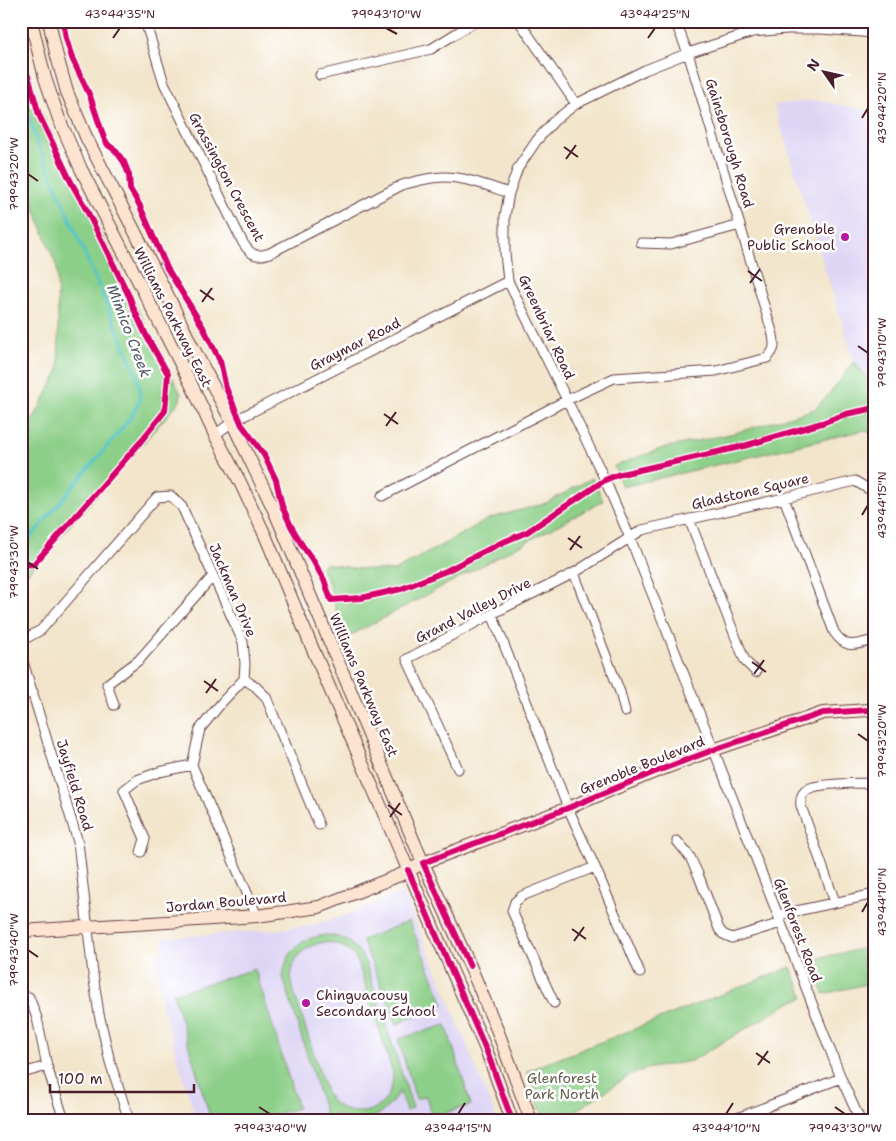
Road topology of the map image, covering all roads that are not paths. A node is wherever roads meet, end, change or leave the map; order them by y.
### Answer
1 (31, 21) edge
2 (49, 21) edge
3 (145, 21) edge
4 (476, 21) edge
5 (519, 21) edge
6 (675, 21) edge
7 (821, 25) edge
8 (875, 34) edge
9 (688, 53) junction
10 (320, 75) dead end
11 (576, 104) junction
12 (509, 192) junction
13 (740, 225) junction
14 (641, 243) dead end
15 (508, 281) junction
16 (567, 400) junction
17 (232, 422) junction
18 (215, 435) junction
19 (875, 493) edge
20 (382, 496) dead end
21 (784, 498) junction
22 (688, 519) junction
23 (630, 538) junction
24 (574, 573) junction
25 (213, 576) junction
26 (492, 614) junction
27 (875, 640) edge
28 (21, 641) edge
29 (21, 654) edge
30 (756, 672) dead end
31 (244, 679) junction
32 (33, 692) junction
33 (21, 696) edge
34 (114, 705) dead end
35 (875, 710) edge
36 (626, 712) dead end
37 (713, 750) junction
38 (192, 765) junction
39 (458, 769) dead end
40 (875, 783) edge
41 (568, 808) junction
42 (319, 825) dead end
43 (677, 841) dead end
44 (141, 852) dead end
45 (423, 862) junction
46 (595, 867) junction
47 (408, 870) junction
48 (875, 894) edge
49 (836, 902) junction
50 (257, 916) junction
51 (779, 919) junction
52 (87, 926) junction
53 (21, 930) edge
54 (640, 973) dead end
55 (29, 997) dead end
56 (554, 1003) dead end
57 (47, 1066) junction
58 (26, 1072) dead end
59 (841, 1078) junction
60 (64, 1120) edge
61 (129, 1120) edge
62 (512, 1120) edge
63 (530, 1120) edge
64 (732, 1120) edge
65 (860, 1120) edge

1 - 18 main road, Williams Parkway East
2 - 17 main road, Williams Parkway East
3 - 12 street, Grassington Crescent
4 - 10 street
5 - 11 street
6 - 9 street, Gainsborough Road
7 - 8 street, Greenbriar Road
7 - 9 street, Greenbriar Road
9 - 11 street, Greenbriar Road
9 - 13 street, Gainsborough Road
11 - 12 street, Greenbriar Road
12 - 15 street, Greenbriar Road
13 - 14 street
13 - 16 street, Gainsborough Road
15 - 16 street, Greenbriar Road
15 - 17 street, Graymar Road
16 - 20 street
16 - 23 street, Greenbriar Road
17 - 18 street, Graymar Road
17 - 45 main road, Williams Parkway East
18 - 47 main road, Williams Parkway East
19 - 21 street, Gladstone Square
21 - 22 street, Gladstone Square
21 - 27 street
22 - 23 street, Gladstone Square
22 - 30 street
23 - 24 street, Grand Valley Drive
23 - 37 street, Greenbriar Road
24 - 26 street, Grand Valley Drive
24 - 36 street
25 - 28 street, Jackman Drive
25 - 31 street, Jackman Drive
25 - 34 street
26 - 39 street, Grand Valley Drive
26 - 41 street
29 - 32 street, Jayfield Road
31 - 38 street
31 - 42 street
32 - 33 street
32 - 52 street, Jayfield Road
35 - 37 main road, Grenoble Boulevard
37 - 41 main road, Grenoble Boulevard
37 - 51 street, Glenforest Road
38 - 44 street
38 - 50 street
40 - 49 street
41 - 45 main road, Grenoble Boulevard
41 - 46 street
43 - 51 street
45 - 47 main road, Jordan Boulevard
45 - 63 main road, Williams Parkway East
46 - 54 street
46 - 56 street
47 - 50 main road, Jordan Boulevard
47 - 62 main road, Williams Parkway East
48 - 49 street
49 - 51 street
50 - 52 main road, Jordan Boulevard
51 - 59 street, Glenforest Road
52 - 53 main road, Jordan Boulevard
52 - 61 street, Jayfield Road
55 - 57 street
57 - 58 street
57 - 60 street
59 - 64 street
59 - 65 street, Glenforest Road

